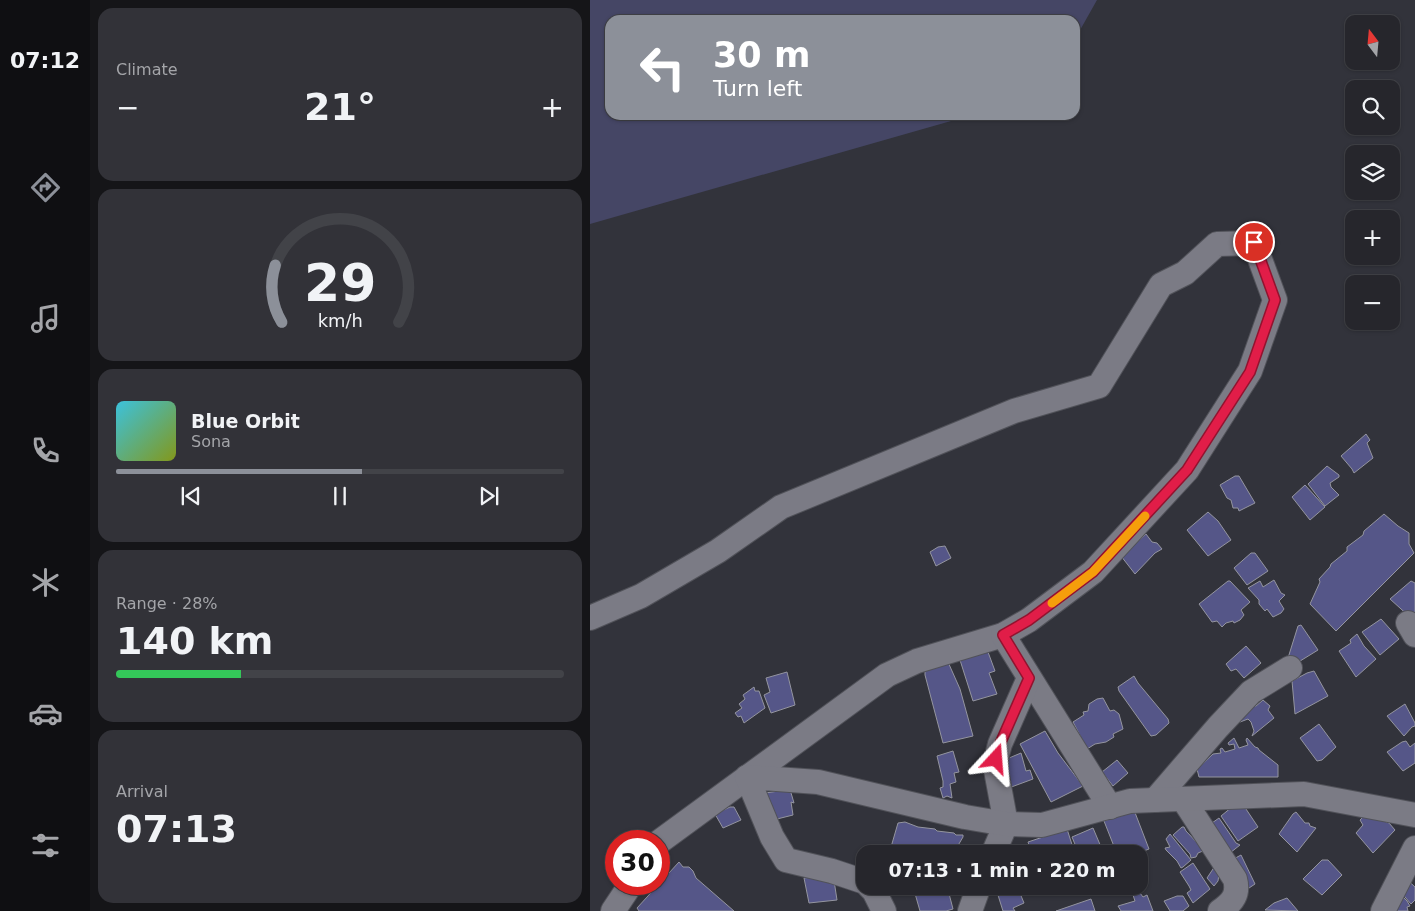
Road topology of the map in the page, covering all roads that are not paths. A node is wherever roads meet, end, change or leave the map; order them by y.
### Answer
1 (590, 618) edge
2 (1003, 635) junction
3 (1290, 668) dead end
4 (1029, 678) junction
5 (747, 777) junction
6 (1183, 799) junction
7 (1155, 800) junction
8 (1110, 807) junction
9 (1415, 815) edge
10 (1006, 824) junction
11 (670, 834) edge
12 (997, 845) edge
13 (1415, 848) edge
14 (856, 879) edge
15 (624, 895) edge
16 (876, 895) edge
17 (976, 895) edge
18 (613, 911) edge
19 (884, 911) edge
20 (970, 911) edge
21 (1220, 911) edge
22 (1383, 911) edge

1 - 2 street
2 - 4 street
2 - 5 street
3 - 7 street
4 - 8 street
4 - 10 street
5 - 10 street
5 - 11 street
5 - 14 street
6 - 7 street
6 - 9 street
6 - 21 street
7 - 8 street
8 - 10 street
10 - 12 street
13 - 22 street
15 - 18 street
16 - 19 street
17 - 20 street

